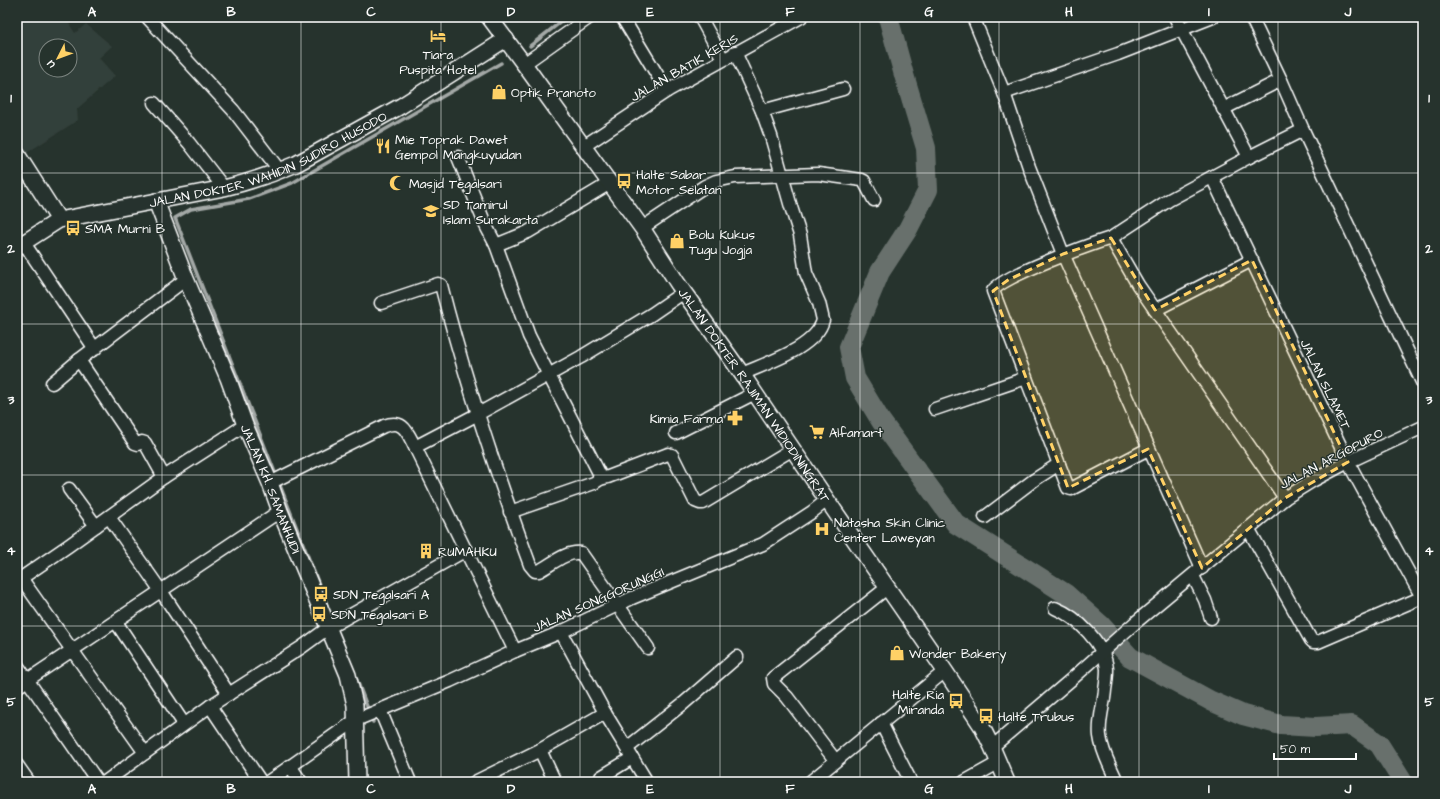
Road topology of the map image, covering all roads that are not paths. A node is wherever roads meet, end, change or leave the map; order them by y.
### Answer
1 (147, 17) edge
2 (489, 17) edge
3 (590, 17) edge
4 (622, 17) edge
5 (700, 17) edge
6 (801, 17) edge
7 (973, 17) edge
8 (1174, 17) edge
9 (1213, 17) edge
10 (1251, 17) edge
11 (1181, 30) junction
12 (506, 39) junction
13 (735, 52) junction
14 (723, 59) junction
15 (524, 64) junction
16 (1282, 80) junction
17 (843, 89) dead end
18 (667, 91) junction
19 (1004, 93) junction
20 (154, 103) dead end
21 (1224, 109) junction
22 (762, 111) junction
23 (1303, 130) junction
24 (584, 146) junction
25 (17, 154) edge
26 (458, 157) dead end
27 (1249, 157) junction
28 (280, 171) junction
29 (782, 176) junction
30 (1212, 178) junction
31 (610, 183) junction
32 (224, 188) junction
33 (874, 200) dead end
34 (156, 201) junction
35 (59, 220) junction
36 (642, 228) junction
37 (1111, 238) junction
38 (21, 245) edge
39 (496, 245) junction
40 (1063, 254) junction
41 (1252, 260) junction
42 (186, 279) junction
43 (684, 292) junction
44 (381, 303) dead end
45 (1155, 310) junction
46 (95, 349) junction
47 (79, 360) junction
48 (549, 373) junction
49 (742, 374) junction
50 (1026, 378) junction
51 (52, 383) dead end
52 (1423, 384) edge
53 (755, 393) junction
54 (935, 409) dead end
55 (478, 414) junction
56 (244, 425) junction
57 (1423, 427) edge
58 (676, 434) dead end
59 (415, 447) junction
60 (793, 449) junction
61 (1148, 449) junction
62 (1348, 462) junction
63 (1059, 464) junction
64 (164, 477) junction
65 (600, 479) junction
66 (272, 482) junction
67 (69, 489) dead end
68 (1285, 498) junction
69 (827, 500) junction
70 (280, 511) junction
71 (510, 512) junction
72 (109, 517) junction
73 (985, 517) dead end
74 (96, 526) junction
75 (1248, 528) junction
76 (466, 550) junction
77 (1198, 572) junction
78 (19, 579) edge
79 (888, 587) junction
80 (161, 591) junction
81 (1423, 598) edge
82 (618, 604) junction
83 (1055, 608) dead end
84 (1211, 618) dead end
85 (116, 622) junction
86 (334, 626) junction
87 (561, 632) junction
88 (648, 648) dead end
89 (1106, 649) junction
90 (72, 650) junction
91 (515, 651) junction
92 (737, 657) dead end
93 (17, 665) edge
94 (945, 671) junction
95 (27, 680) junction
96 (17, 687) edge
97 (229, 694) junction
98 (210, 706) junction
99 (605, 712) junction
100 (369, 715) junction
101 (881, 723) junction
102 (184, 724) junction
103 (992, 747) junction
104 (540, 750) junction
105 (145, 753) junction
106 (630, 753) junction
107 (835, 760) junction
108 (998, 762) junction
109 (17, 765) edge
110 (290, 766) junction
111 (601, 777) dead end
112 (28, 782) edge
113 (98, 782) edge
114 (105, 782) edge
115 (261, 782) edge
116 (268, 782) edge
117 (302, 782) edge
118 (357, 782) edge
119 (410, 782) edge
120 (475, 782) edge
121 (555, 782) edge
122 (647, 782) edge
123 (810, 782) edge
124 (911, 782) edge
125 (964, 782) edge
126 (1007, 782) edge
127 (1117, 782) edge

1 - 28 street
2 - 12 main road, JALAN DOKTER RAJIMAN WIDIODININGRAT
3 - 15 street
4 - 18 street
5 - 14 street
6 - 13 street, JALAN BATIK KERIS
7 - 19 street
8 - 11 street
9 - 11 street
10 - 16 street
11 - 19 street
11 - 21 street
12 - 15 main road, JALAN DOKTER RAJIMAN WIDIODININGRAT
12 - 28 main road, JALAN DOKTER WAHIDIN SUDIRO HUSODO
13 - 14 street, JALAN BATIK KERIS
13 - 22 street
14 - 18 street, JALAN BATIK KERIS
15 - 24 main road, JALAN DOKTER RAJIMAN WIDIODININGRAT
16 - 21 street
16 - 23 street
17 - 22 street
18 - 24 street, JALAN BATIK KERIS
19 - 40 street
20 - 32 street
21 - 27 street
22 - 29 street
23 - 27 street
23 - 52 street
24 - 31 main road, JALAN DOKTER RAJIMAN WIDIODININGRAT
25 - 35 main road
26 - 39 street
27 - 30 street
28 - 32 main road, JALAN DOKTER WAHIDIN SUDIRO HUSODO
29 - 33 street
29 - 36 street
29 - 49 street
30 - 37 street
30 - 41 street, JALAN SLAMET
31 - 36 main road, JALAN DOKTER RAJIMAN WIDIODININGRAT
31 - 39 street
32 - 34 main road, JALAN DOKTER WAHIDIN SUDIRO HUSODO
34 - 35 main road, JALAN DOKTER WAHIDIN SUDIRO HUSODO
34 - 42 main road, JALAN KH. SAMANHUDI
35 - 38 main road, JALAN DOKTER WAHIDIN SUDIRO HUSODO
36 - 43 main road, JALAN DOKTER RAJIMAN WIDIODININGRAT
37 - 40 street
37 - 45 street
38 - 46 street
39 - 48 street
40 - 50 street
40 - 61 street
41 - 45 street
41 - 62 street, JALAN SLAMET
42 - 46 street
42 - 56 main road, JALAN KH. SAMANHUDI
43 - 48 street
43 - 49 main road, JALAN DOKTER RAJIMAN WIDIODININGRAT
44 - 55 street
45 - 68 street
46 - 47 street
47 - 51 street
47 - 64 street
48 - 55 street
48 - 65 street
49 - 53 main road, JALAN DOKTER RAJIMAN WIDIODININGRAT
50 - 54 street
50 - 63 street
53 - 58 street
53 - 60 main road, JALAN DOKTER RAJIMAN WIDIODININGRAT
55 - 59 street
55 - 71 street
56 - 64 street
56 - 66 main road, JALAN KH. SAMANHUDI
57 - 62 street, JALAN ARGOPURO
59 - 66 street
59 - 76 street
60 - 65 street
60 - 69 main road, JALAN DOKTER RAJIMAN WIDIODININGRAT
61 - 63 street
61 - 77 street
62 - 68 street, JALAN ARGOPURO
62 - 81 street, JALAN SLAMET
63 - 73 street
64 - 72 street
65 - 71 street
66 - 70 main road, JALAN KH. SAMANHUDI
67 - 74 street
68 - 75 street, JALAN ARGOPURO
69 - 79 main road, JALAN DOKTER RAJIMAN WIDIODININGRAT
69 - 82 street, JALAN SONGGORUNGGI
70 - 80 street
70 - 86 main road, JALAN KH. SAMANHUDI
71 - 82 street
72 - 74 street
72 - 80 street
74 - 78 street
75 - 77 street, JALAN ARGOPURO
75 - 81 street
76 - 86 street
76 - 91 street
77 - 84 street
77 - 89 street, JALAN ARGOPURO
78 - 90 street
79 - 94 main road, JALAN DOKTER RAJIMAN WIDIODININGRAT
79 - 107 street
80 - 85 street
80 - 97 street
82 - 87 street, JALAN SONGGORUNGGI
82 - 88 street
83 - 89 street
85 - 90 street
85 - 102 street
86 - 97 street
86 - 100 main road, JALAN KH. SAMANHUDI
87 - 91 street, JALAN SONGGORUNGGI
87 - 99 street
89 - 103 street, JALAN ARGOPURO
89 - 127 street
90 - 95 street
90 - 105 street
91 - 100 street, JALAN SONGGORUNGGI
92 - 106 street
93 - 95 street
94 - 101 street
94 - 103 main road, JALAN DOKTER RAJIMAN WIDIODININGRAT
95 - 96 street
95 - 113 street
97 - 98 street
98 - 102 street
98 - 115 street
99 - 104 street
99 - 106 street
100 - 110 street, JALAN SONGGORUNGGI
100 - 118 main road, JALAN KH. SAMANHUDI
100 - 119 street
101 - 107 street
101 - 124 street
102 - 105 street
103 - 108 main road, JALAN DOKTER RAJIMAN WIDIODININGRAT
104 - 120 street
104 - 121 street
105 - 114 street
106 - 111 street
106 - 122 street
107 - 123 street
108 - 125 street
108 - 126 main road, JALAN DOKTER RAJIMAN WIDIODININGRAT
109 - 112 street
110 - 116 street, JALAN SONGGORUNGGI
110 - 117 street

